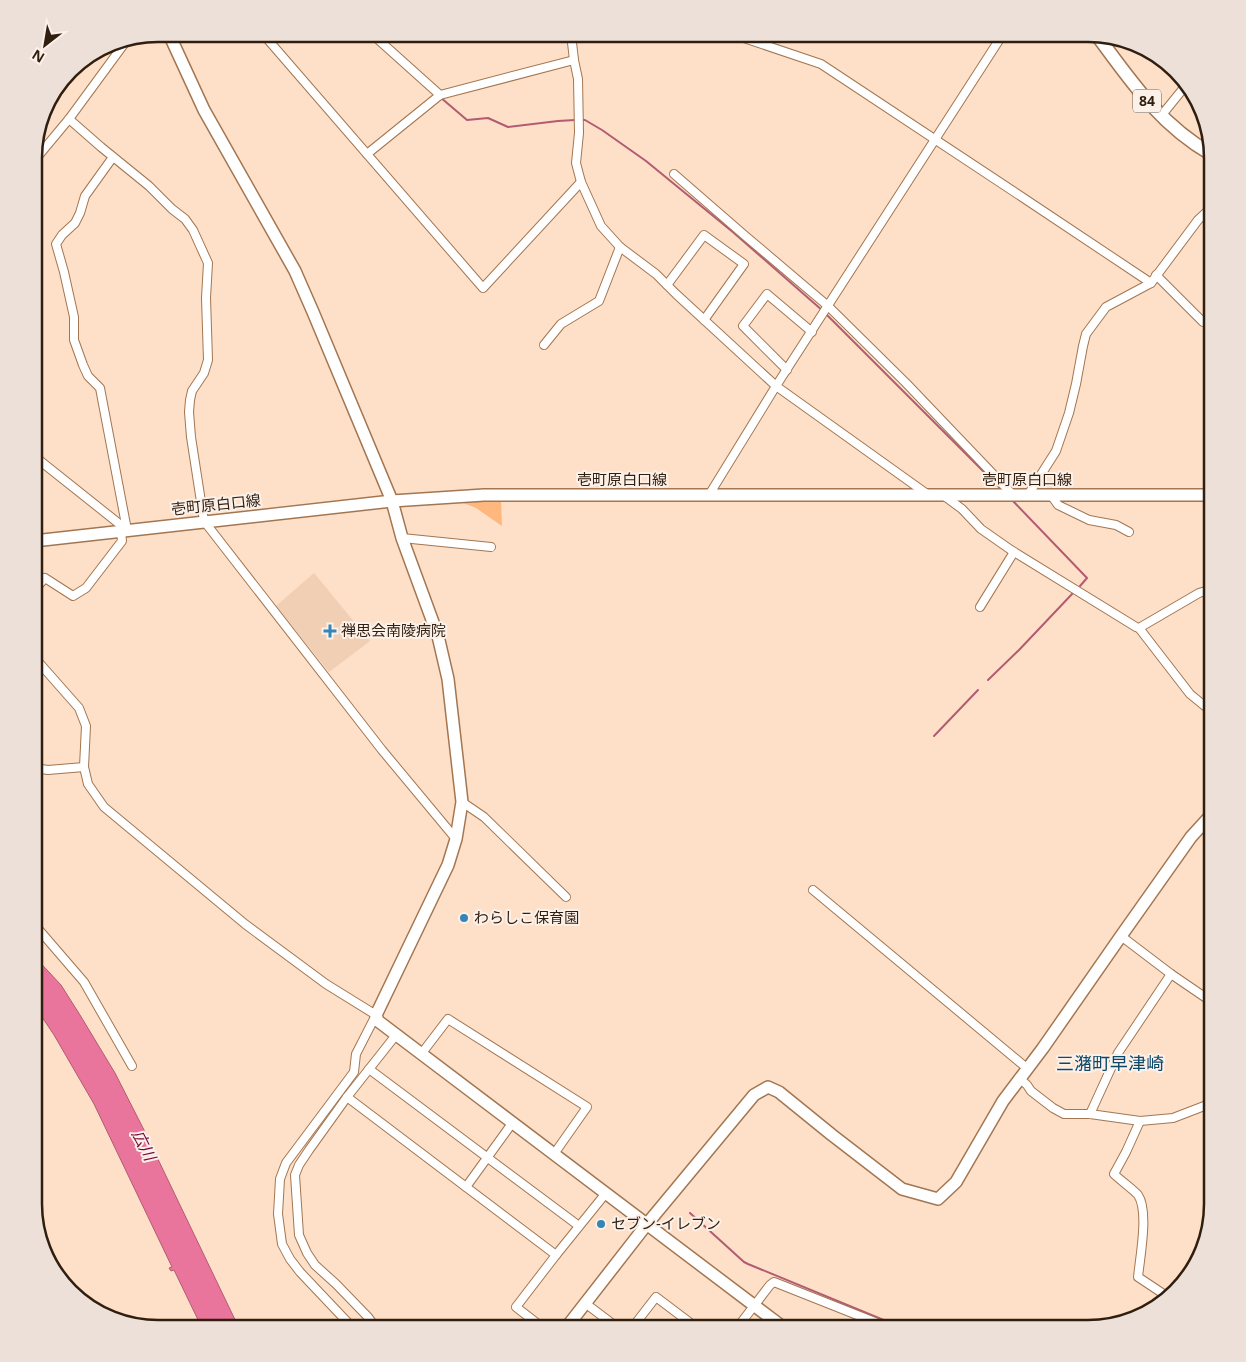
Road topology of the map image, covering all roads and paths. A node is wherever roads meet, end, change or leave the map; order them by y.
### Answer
1 (173, 42) edge
2 (270, 42) edge
3 (381, 42) edge
4 (572, 42) edge
5 (758, 43) edge
6 (997, 43) edge
7 (1103, 43) edge
8 (120, 49) edge
9 (574, 60) junction
10 (1182, 91) edge
11 (440, 95) junction
12 (1161, 116) junction
13 (69, 119) junction
14 (934, 140) junction
15 (1203, 148) edge
16 (43, 150) edge
17 (367, 154) junction
18 (113, 157) junction
19 (674, 174) dead end
20 (581, 182) junction
21 (1204, 214) edge
22 (620, 247) junction
23 (1156, 276) junction
24 (1150, 283) junction
25 (667, 285) junction
26 (828, 306) junction
27 (704, 320) junction
28 (1204, 321) edge
29 (812, 332) junction
30 (544, 345) dead end
31 (787, 370) junction
32 (776, 386) junction
33 (43, 463) edge
34 (927, 494) junction
35 (1012, 494) junction
36 (710, 495) junction
37 (942, 495) junction
38 (1028, 495) junction
39 (1051, 495) junction
40 (1204, 495) edge
41 (392, 501) junction
42 (204, 522) junction
43 (124, 530) junction
44 (1129, 532) dead end
45 (402, 538) junction
46 (43, 540) edge
47 (491, 547) dead end
48 (1014, 552) junction
49 (43, 580) edge
50 (1204, 591) edge
51 (980, 607) dead end
52 (1139, 628) junction
53 (43, 667) edge
54 (1204, 705) edge
55 (84, 767) junction
56 (42, 769) edge
57 (462, 802) junction
58 (1204, 823) edge
59 (456, 839) junction
60 (813, 890) dead end
61 (566, 897) dead end
62 (42, 934) edge
63 (1121, 936) junction
64 (1171, 974) junction
65 (1204, 997) edge
66 (376, 1016) junction
67 (396, 1035) junction
68 (422, 1054) junction
69 (132, 1066) dead end
70 (370, 1069) junction
71 (1028, 1069) junction
72 (1019, 1078) junction
73 (347, 1096) junction
74 (1204, 1106) edge
75 (1090, 1114) junction
76 (1140, 1121) junction
77 (513, 1122) junction
78 (554, 1154) junction
79 (488, 1158) junction
80 (466, 1187) junction
81 (606, 1193) junction
82 (648, 1224) junction
83 (579, 1226) junction
84 (556, 1255) junction
85 (1161, 1293) edge
86 (585, 1303) junction
87 (754, 1306) junction
88 (345, 1320) edge
89 (370, 1320) edge
90 (533, 1320) edge
91 (572, 1320) edge
92 (607, 1320) edge
93 (638, 1320) edge
94 (686, 1320) edge
95 (743, 1320) edge
96 (773, 1320) edge
97 (868, 1320) edge

1 - 41 street
2 - 17 street
3 - 11 street
4 - 9 street
5 - 14 street
6 - 14 street
7 - 12 main road, 84
8 - 13 street
9 - 11 street
9 - 20 street
10 - 12 street
11 - 17 street
12 - 15 main road, 84
13 - 16 street
13 - 18 street
14 - 24 street
14 - 26 street
17 - 20 street
18 - 42 street
18 - 43 street
19 - 26 street
20 - 22 street
21 - 23 street
22 - 25 street
22 - 30 street
23 - 24 street
23 - 28 street
24 - 38 street
25 - 27 street
25 - 27 street
26 - 29 street
26 - 35 street
27 - 32 street
29 - 31 street
29 - 31 street
31 - 32 street
32 - 34 street
32 - 36 street
33 - 43 street
34 - 36 street, 壱町原白口線
34 - 37 street, 壱町原白口線
35 - 37 street, 壱町原白口線
35 - 38 street, 壱町原白口線
36 - 41 street, 壱町原白口線
37 - 48 street
38 - 39 street, 壱町原白口線
39 - 40 street, 壱町原白口線
39 - 44 street
41 - 42 street, 壱町原白口線
41 - 45 street
42 - 43 street, 壱町原白口線
42 - 59 street
43 - 46 street, 壱町原白口線
43 - 49 street
45 - 47 street
45 - 57 street
48 - 51 street
48 - 52 street
50 - 52 street
52 - 54 street
53 - 55 street
55 - 56 street
55 - 66 street
57 - 59 street
57 - 61 street
58 - 63 street
59 - 66 street
60 - 71 street
62 - 69 street
63 - 64 street
63 - 71 street
64 - 65 street
64 - 75 street
66 - 67 street
66 - 88 street
67 - 68 street
67 - 70 street
68 - 77 street
68 - 78 street
70 - 73 street
70 - 79 street
71 - 72 street
72 - 75 street
72 - 82 street
73 - 80 street
73 - 89 street
74 - 76 street
75 - 76 street
76 - 85 street
77 - 78 street
77 - 79 street
78 - 81 street
79 - 80 street
79 - 83 street
80 - 84 street
81 - 82 street
81 - 83 street
82 - 86 street
82 - 87 street
83 - 84 street
84 - 90 street
86 - 91 street
86 - 92 street
87 - 95 street
87 - 96 street
87 - 97 street
93 - 94 street

